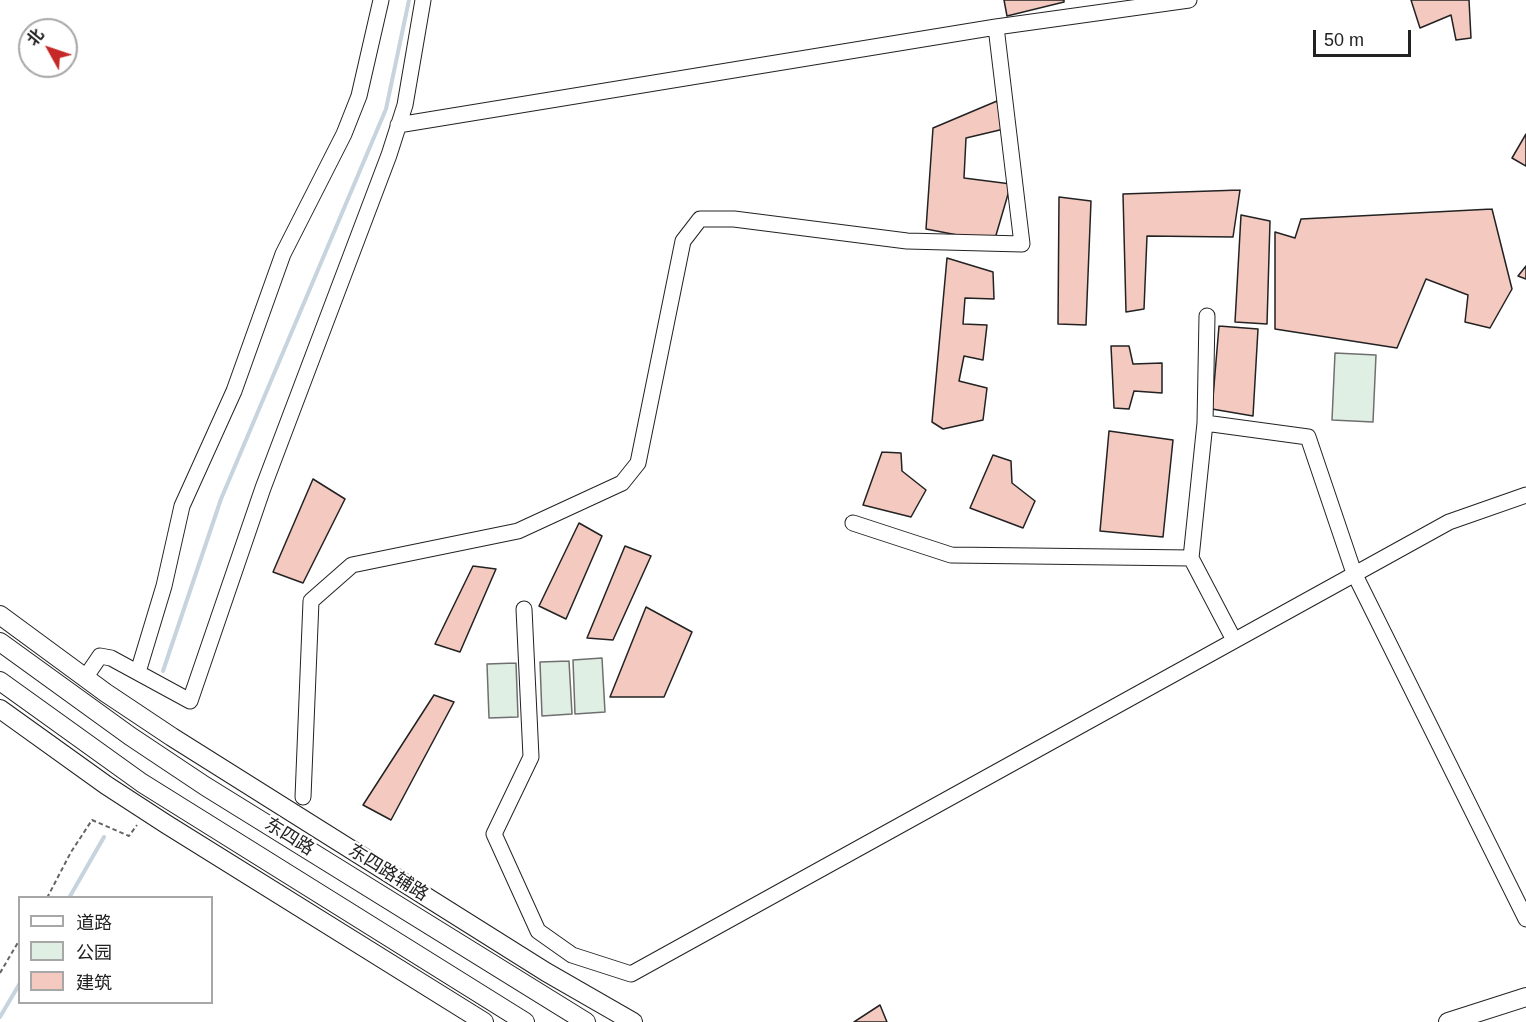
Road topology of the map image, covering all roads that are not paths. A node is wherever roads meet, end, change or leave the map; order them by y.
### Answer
1 (381, 0) edge
2 (423, 0) edge
3 (1189, 0) edge
4 (996, 27) junction
5 (398, 125) junction
6 (1208, 316) dead end
7 (1205, 423) junction
8 (1526, 495) edge
9 (853, 523) dead end
10 (1191, 558) junction
11 (1354, 573) junction
12 (524, 609) dead end
13 (0, 615) edge
14 (1234, 640) junction
15 (0, 642) edge
16 (138, 672) junction
17 (85, 678) junction
18 (0, 681) edge
19 (0, 709) edge
20 (303, 797) dead end
21 (1526, 919) edge
22 (1526, 997) edge
23 (484, 1022) edge
24 (525, 1022) edge
25 (586, 1022) edge
26 (633, 1022) edge
27 (1448, 1022) edge

1 - 16 street
2 - 5 street
3 - 4 street
4 - 5 street
4 - 20 street
5 - 16 street
6 - 7 street
7 - 10 street
7 - 11 street
8 - 11 street
9 - 10 street
10 - 14 street
11 - 14 street
11 - 21 street
12 - 14 street
13 - 17 main road, 东四路辅路
15 - 25 main road, 东四路
16 - 17 street
17 - 26 main road, 东四路辅路
18 - 24 main road, 东四路
19 - 23 main road
22 - 27 main road

